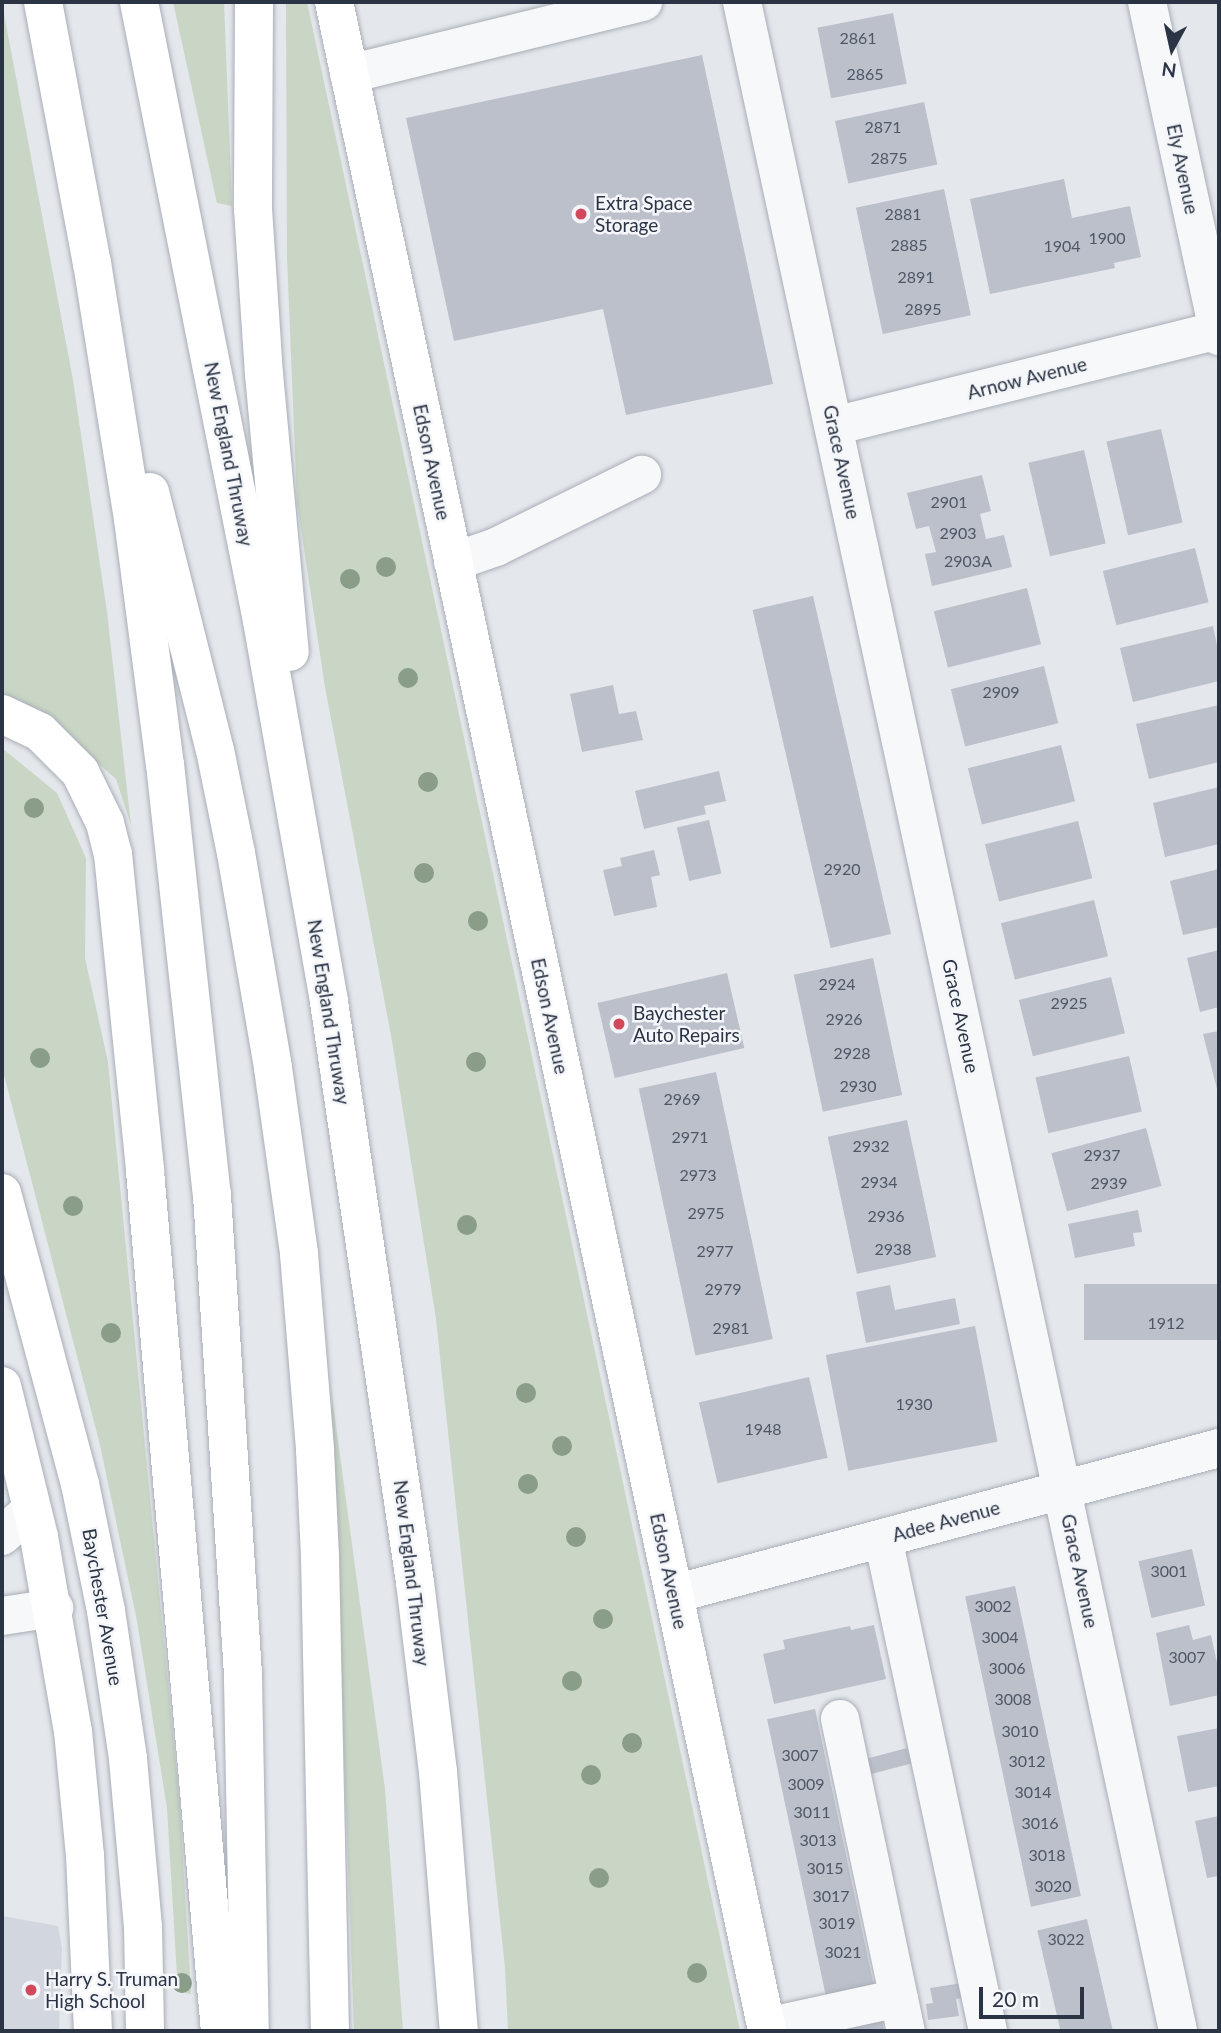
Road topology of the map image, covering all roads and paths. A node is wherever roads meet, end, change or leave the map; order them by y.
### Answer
1 (43, 2) edge
2 (139, 2) edge
3 (254, 2) edge
4 (334, 2) edge
5 (643, 2) edge
6 (742, 2) edge
7 (1147, 2) edge
8 (349, 74) junction
9 (92, 263) junction
10 (1219, 332) edge
11 (834, 425) junction
12 (642, 475) dead end
13 (453, 562) junction
14 (2, 713) edge
15 (317, 937) junction
16 (2, 1193) edge
17 (2, 1385) edge
18 (1219, 1448) edge
19 (1063, 1490) junction
20 (32, 1509) junction
21 (2, 1536) edge
22 (883, 1538) junction
23 (674, 1594) junction
24 (54, 1608) junction
25 (2, 1616) edge
26 (840, 1719) dead end
27 (128, 1759) junction
28 (76, 1766) junction
29 (903, 2015) edge
30 (766, 2029) edge
31 (93, 2031) edge
32 (145, 2031) edge
33 (220, 2031) edge
34 (250, 2031) edge
35 (330, 2031) edge
36 (460, 2031) edge
37 (988, 2031) edge
38 (1178, 2031) edge

1 - 9 main road
2 - 15 main road, New England Thruway
3 - 15 main road
4 - 8 main road, Edson Avenue
5 - 8 street
6 - 11 street, Grace Avenue
7 - 10 street, Ely Avenue
8 - 13 main road, Edson Avenue
9 - 34 main road
9 - 35 main road
10 - 11 street, Arnow Avenue
11 - 19 street, Grace Avenue
12 - 13 street
13 - 23 main road, Edson Avenue
14 - 33 main road
15 - 36 main road, New England Thruway
16 - 27 main road, Baychester Avenue
17 - 20 main road
18 - 19 street, Adee Avenue
19 - 22 street, Adee Avenue
19 - 38 street, Grace Avenue
20 - 21 street
20 - 24 main road
22 - 23 street, Adee Avenue
22 - 37 street
23 - 30 main road, Edson Avenue
24 - 25 street
24 - 28 main road
26 - 29 street
27 - 28 main road
27 - 32 main road, Baychester Avenue
28 - 31 main road
29 - 30 street

